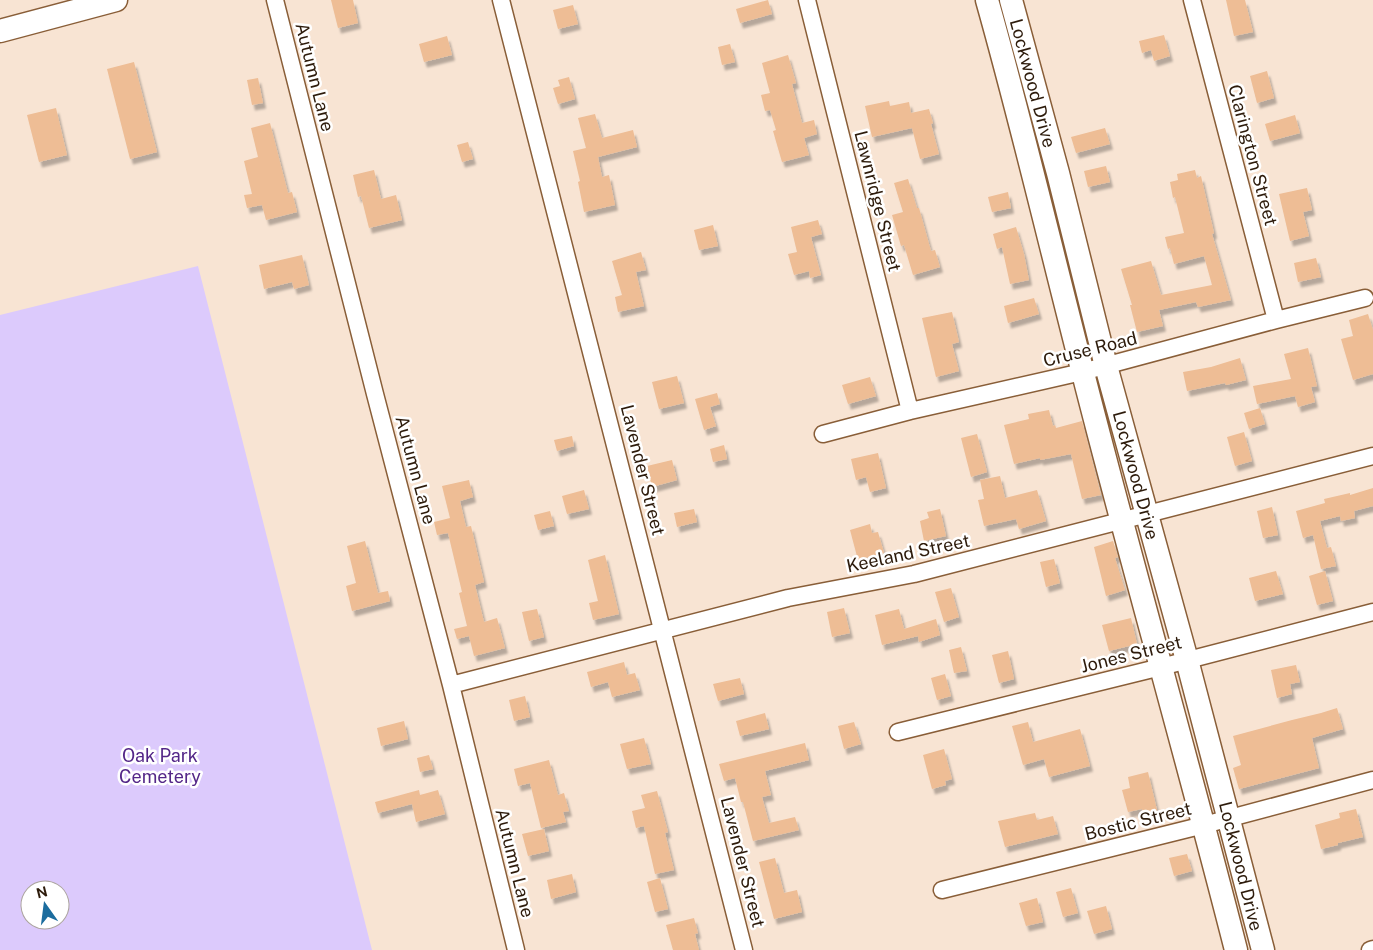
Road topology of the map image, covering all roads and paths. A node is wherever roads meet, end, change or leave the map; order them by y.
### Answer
1 (116, 0) edge
2 (275, 0) edge
3 (502, 0) edge
4 (807, 0) edge
5 (987, 0) edge
6 (1011, 0) edge
7 (1192, 0) edge
8 (0, 31) edge
9 (1365, 298) dead end
10 (1276, 320) junction
11 (1106, 366) junction
12 (1082, 372) junction
13 (910, 411) junction
14 (823, 434) dead end
15 (1373, 456) edge
16 (1147, 515) junction
17 (1122, 521) junction
18 (1373, 612) edge
19 (663, 630) junction
20 (1187, 660) junction
21 (1161, 667) junction
22 (451, 685) junction
23 (898, 732) dead end
24 (1373, 780) edge
25 (1229, 819) junction
26 (1204, 825) junction
27 (942, 890) dead end
28 (516, 950) edge
29 (744, 950) edge
30 (1236, 950) edge
31 (1263, 950) edge

1 - 8 main road
2 - 22 street, Autumn Lane
3 - 19 street, Lavender Street
4 - 13 street, Lawnridge Street
5 - 12 main road, Lockwood Drive
6 - 11 main road, Lockwood Drive
7 - 10 street, Clarington Street
9 - 10 street, Cruse Road
10 - 11 street, Cruse Road
11 - 12 street, Cruse Road
11 - 16 main road, Lockwood Drive
12 - 13 street, Cruse Road
12 - 17 main road, Lockwood Drive
13 - 14 street, Cruse Road
15 - 16 street, Keeland Street
16 - 17 street, Keeland Street
16 - 20 main road, Lockwood Drive
17 - 19 street, Keeland Street
17 - 21 main road, Lockwood Drive
18 - 20 street, Jones Street
19 - 22 street, Keeland Street
19 - 29 street, Lavender Street
20 - 21 street, Jones Street
20 - 25 main road, Lockwood Drive
21 - 23 street, Jones Street
21 - 26 main road, Lockwood Drive
22 - 28 street, Autumn Lane
24 - 25 street, Bostic Street
25 - 26 street, Bostic Street
25 - 31 main road, Lockwood Drive
26 - 27 street, Bostic Street
26 - 30 main road, Lockwood Drive

